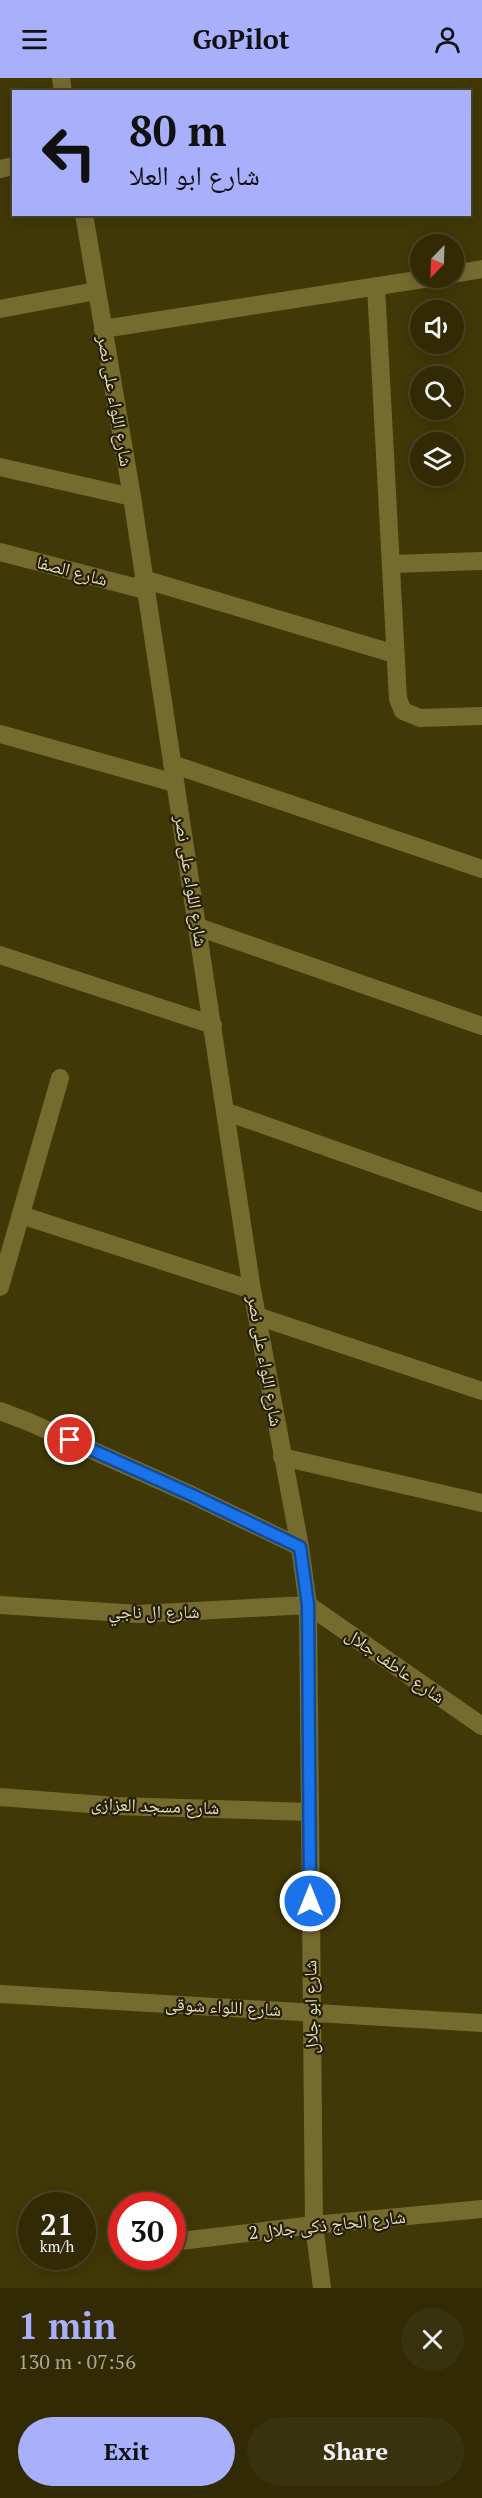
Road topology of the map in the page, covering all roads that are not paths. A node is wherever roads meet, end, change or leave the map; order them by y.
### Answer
1 (84, 216) edge
2 (482, 269) edge
3 (464, 272) edge
4 (410, 281) edge
5 (376, 286) junction
6 (96, 291) junction
7 (0, 309) edge
8 (103, 329) junction
9 (0, 467) edge
10 (132, 497) junction
11 (0, 552) edge
12 (482, 561) edge
13 (391, 564) junction
14 (144, 584) junction
15 (395, 654) junction
16 (482, 716) edge
17 (0, 734) edge
18 (172, 764) junction
19 (175, 783) junction
20 (482, 869) edge
21 (198, 927) junction
22 (0, 955) edge
23 (213, 1024) junction
24 (482, 1026) edge
25 (60, 1078) dead end
26 (227, 1112) junction
27 (482, 1203) edge
28 (21, 1215) junction
29 (0, 1287) edge
30 (252, 1290) junction
31 (257, 1316) junction
32 (482, 1392) edge
33 (0, 1411) edge
34 (282, 1457) junction
35 (482, 1503) edge
36 (300, 1547) junction
37 (0, 1605) edge
38 (308, 1605) junction
39 (482, 1726) edge
40 (0, 1797) edge
41 (309, 1812) junction
42 (0, 1994) edge
43 (311, 2012) junction
44 (482, 2023) edge
45 (482, 2209) edge
46 (314, 2225) junction
47 (186, 2240) edge
48 (322, 2288) edge

1 - 6 street, شارع اللواء على نصر
2 - 3 street
4 - 5 street
5 - 8 street
5 - 13 street
6 - 7 street
6 - 8 street, شارع اللواء على نصر
8 - 10 street, شارع اللواء على نصر
9 - 10 street
10 - 14 street, شارع اللواء على نصر
11 - 14 street, شارع الصفا
12 - 13 street
13 - 15 street
14 - 15 street, شارع الصفا
14 - 18 street, شارع اللواء على نصر
15 - 16 street
17 - 19 street
18 - 19 street, شارع اللواء على نصر
18 - 20 street
19 - 21 street, شارع اللواء على نصر
21 - 23 street, شارع اللواء على نصر
21 - 24 street
22 - 23 street
23 - 26 street, شارع اللواء على نصر
25 - 28 street
26 - 27 street
26 - 30 street, شارع اللواء على نصر
28 - 29 street
28 - 30 street
30 - 31 street, شارع اللواء على نصر
31 - 32 street
31 - 34 street, شارع اللواء على نصر
33 - 36 street
34 - 35 street
34 - 36 street, شارع اللواء على نصر
36 - 38 street, شارع ابو جلال
37 - 38 street, شارع ال ناجي
38 - 39 street, شارع عاطف جلال
38 - 41 street, شارع ابو جلال
40 - 41 street, شارع مسجد العزازى
41 - 43 street, شارع ابو جلال
42 - 43 street, شارع اللواء شوقى
43 - 44 street, شارع اللواء شوقى
43 - 46 street, شارع ابو جلال
45 - 46 street, شارع الحاج ذكى جلال 2
46 - 47 street, شارع الحاج ذكى جلال 2
46 - 48 street, شارع ابو جلال

